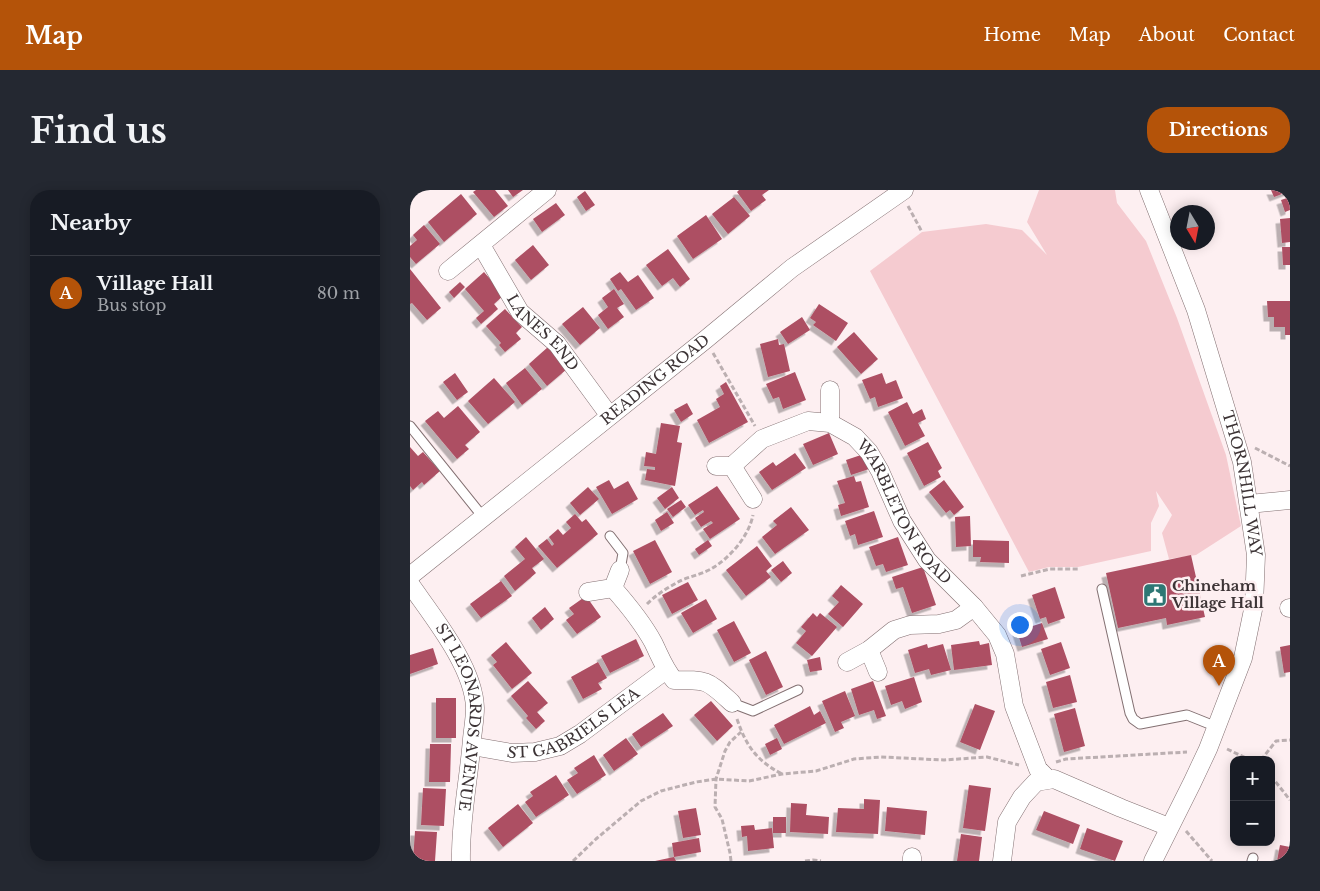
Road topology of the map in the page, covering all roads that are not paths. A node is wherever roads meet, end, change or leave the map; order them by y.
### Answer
1 (547, 190) edge
2 (1149, 190) edge
3 (902, 191) edge
4 (481, 245) junction
5 (448, 271) dead end
6 (830, 390) dead end
7 (609, 415) junction
8 (830, 423) junction
9 (410, 426) edge
10 (753, 499) road end
11 (1290, 500) edge
12 (1249, 504) junction
13 (483, 517) junction
14 (610, 536) dead end
15 (620, 570) joint
16 (410, 576) edge
17 (410, 584) edge
18 (613, 588) junction
19 (1102, 589) dead end
20 (588, 592) dead end
21 (974, 607) junction
22 (869, 650) junction
23 (847, 662) dead end
24 (666, 670) junction
25 (878, 672) dead end
26 (798, 690) dead end
27 (732, 703) joint
28 (1217, 727) junction
29 (472, 746) junction
30 (1043, 774) junction
31 (1172, 822) junction
32 (461, 861) edge
33 (1002, 861) edge
34 (1153, 861) edge

1 - 4 street
2 - 12 street, THORNHILL WAY
3 - 7 street, READING ROAD
4 - 5 street
4 - 7 street, LANES END
6 - 8 street
7 - 13 street, READING ROAD
8 - 10 street, WARBLETON ROAD
8 - 21 street, WARBLETON ROAD
9 - 13 lane
11 - 12 street
12 - 28 street, THORNHILL WAY
13 - 16 street, READING ROAD
14 - 15 lane
15 - 18 street
17 - 29 street, ST LEONARDS AVENUE
18 - 20 street
18 - 24 street
19 - 28 lane
21 - 22 street
21 - 30 street, WARBLETON ROAD
22 - 23 street
22 - 25 street
24 - 27 street
24 - 29 street, ST GABRIELS LEA
26 - 27 lane
28 - 31 street, THORNHILL WAY
29 - 32 street, ST LEONARDS AVENUE
30 - 31 street
30 - 33 street
31 - 34 street, THORNHILL WAY

